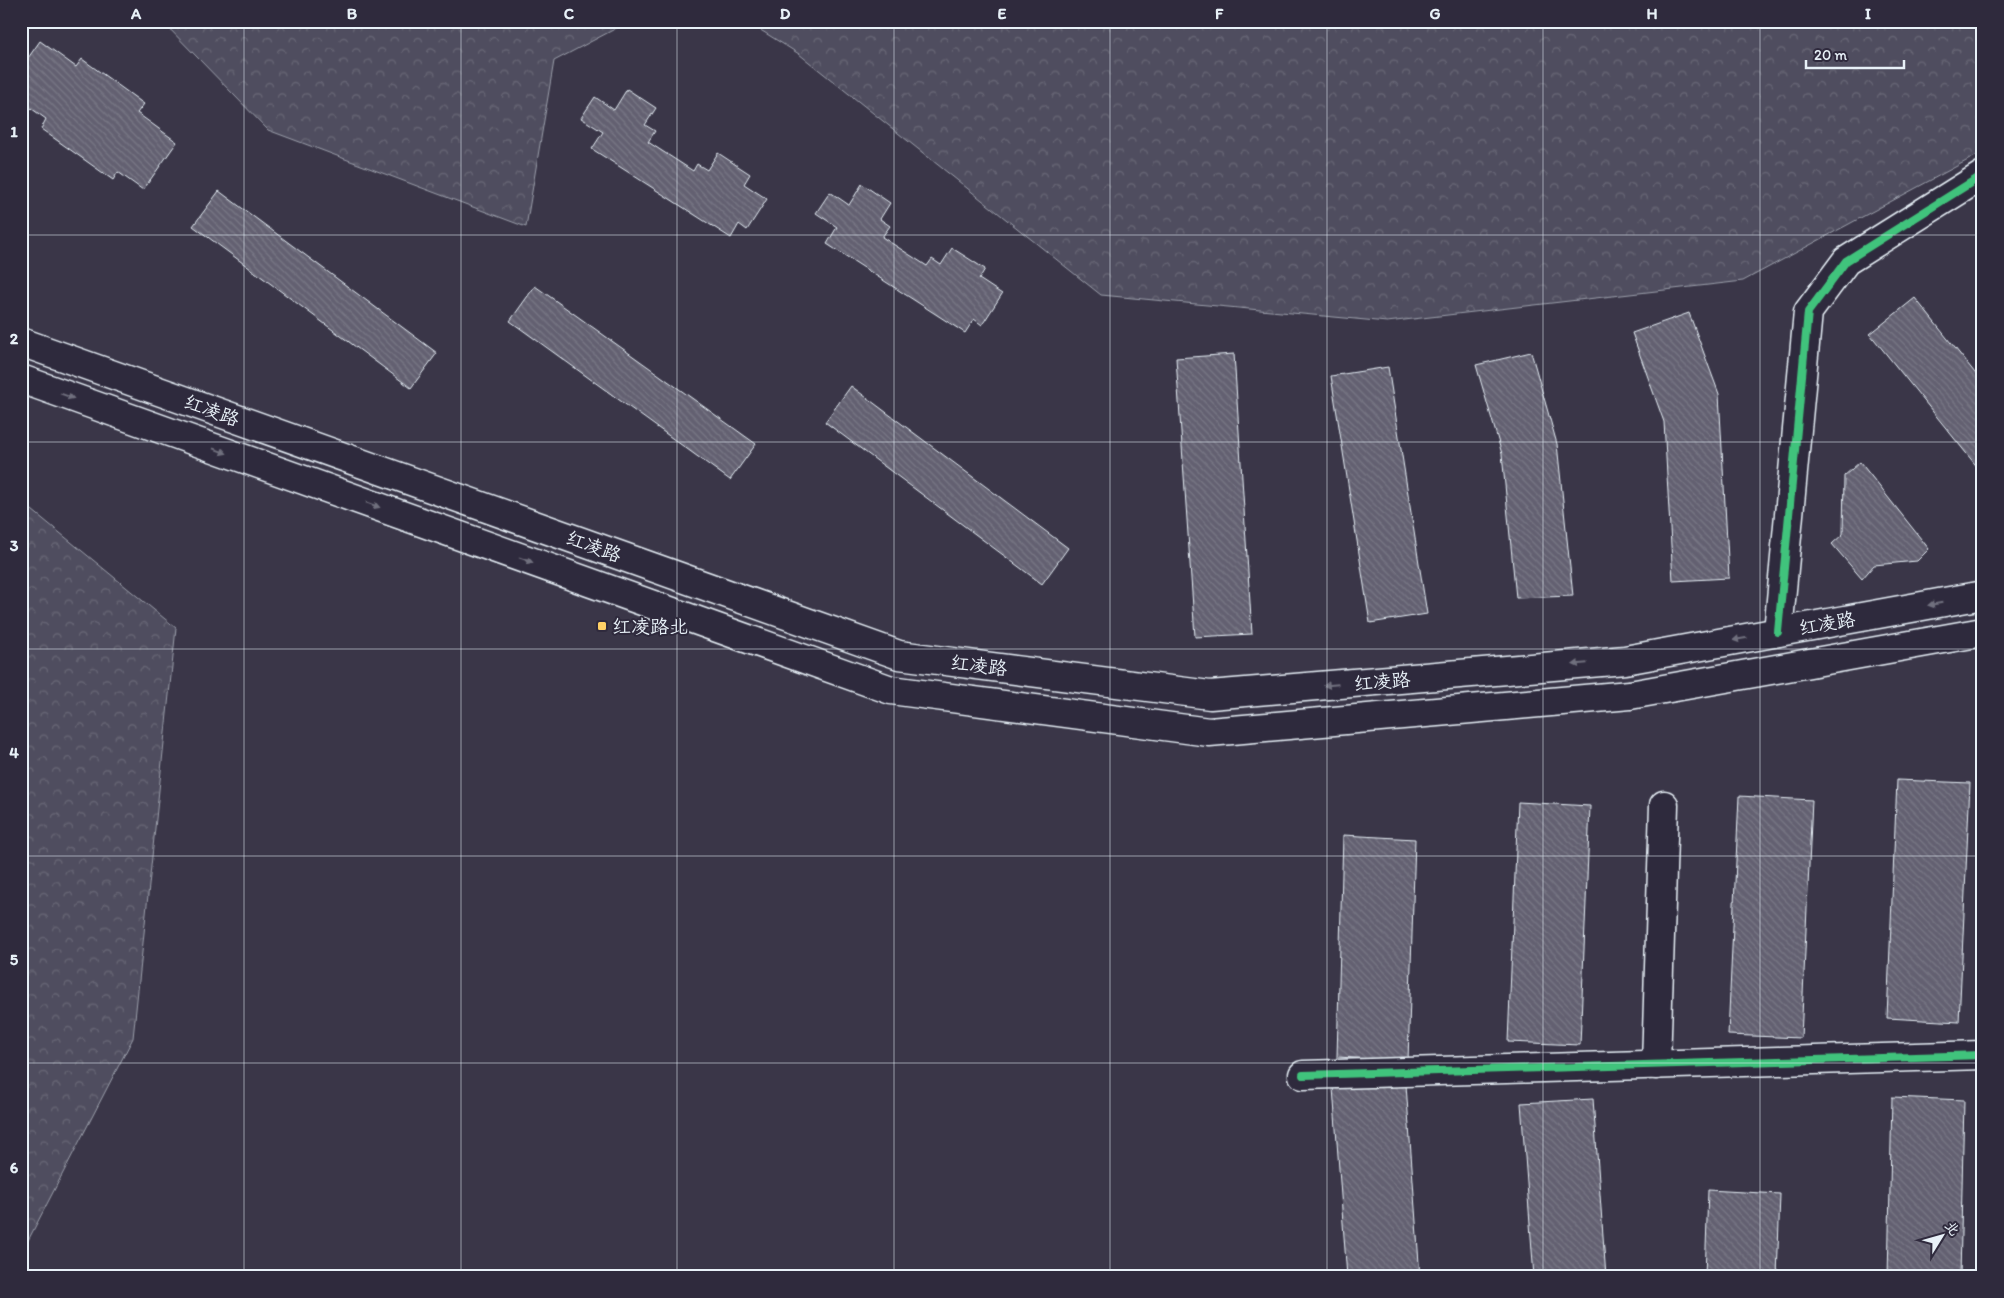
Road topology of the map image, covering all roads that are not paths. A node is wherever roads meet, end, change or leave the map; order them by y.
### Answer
1 (1983, 176) edge
2 (21, 342) edge
3 (21, 379) edge
4 (1983, 595) edge
5 (1778, 632) junction
6 (1983, 632) edge
7 (1664, 805) dead end
8 (1983, 1055) edge
9 (1656, 1065) junction
10 (1303, 1075) dead end

1 - 5 main road
5 -> 2 main road, 红凌路
3 -> 6 main road, 红凌路
4 -> 5 main road, 红凌路
7 - 9 main road
8 - 9 main road
9 - 10 main road

